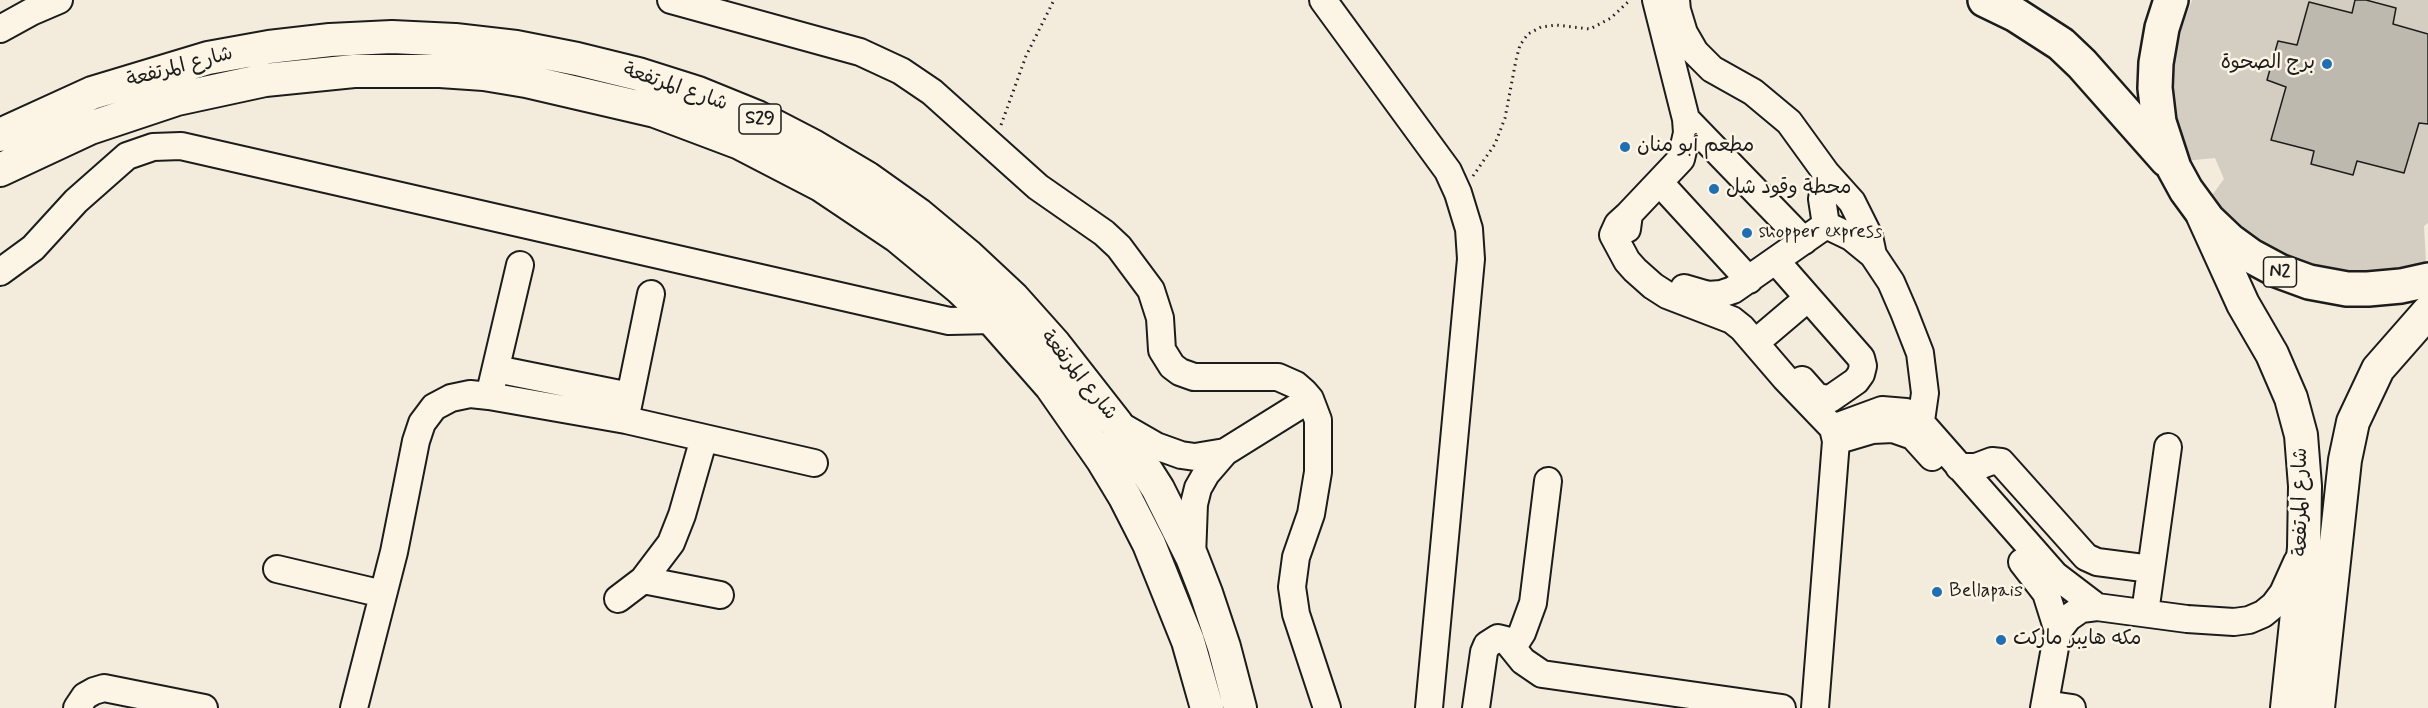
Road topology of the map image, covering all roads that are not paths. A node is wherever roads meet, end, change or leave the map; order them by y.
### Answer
1 (59, 0) edge
2 (671, 0) edge
3 (1323, 0) edge
4 (1656, 0) edge
5 (1676, 0) edge
6 (1985, 0) edge
7 (2171, 0) edge
8 (0, 29) edge
9 (1686, 119) junction
10 (0, 135) edge
11 (2174, 168) junction
12 (0, 170) edge
13 (1826, 173) junction
14 (1660, 183) junction
15 (2200, 210) junction
16 (1629, 214) junction
17 (1826, 225) junction
18 (1804, 241) junction
19 (1873, 255) junction
20 (1776, 261) junction
21 (520, 265) dead end
22 (0, 272) edge
23 (1749, 280) junction
24 (2428, 280) edge
25 (651, 294) dead end
26 (1808, 298) junction
27 (2428, 312) edge
28 (993, 320) junction
29 (1755, 343) junction
30 (496, 369) junction
31 (1785, 378) junction
32 (489, 396) junction
33 (1310, 399) junction
34 (628, 408) junction
35 (1116, 423) junction
36 (1917, 428) junction
37 (1835, 435) junction
38 (704, 438) junction
39 (2168, 447) dead end
40 (1225, 452) junction
41 (814, 463) dead end
42 (1987, 464) junction
43 (1959, 467) junction
44 (1548, 481) dead end
45 (1977, 487) junction
46 (2304, 549) junction
47 (1192, 557) junction
48 (278, 569) dead end
49 (2151, 569) junction
50 (643, 580) junction
51 (383, 594) junction
52 (720, 595) dead end
53 (618, 599) dead end
54 (2097, 607) junction
55 (2145, 613) junction
56 (2058, 631) junction
57 (1514, 647) junction
58 (1676, 700) edge
59 (2044, 706) edge
60 (77, 708) edge
61 (204, 708) edge
62 (354, 708) edge
63 (1207, 708) edge
64 (1240, 708) edge
65 (1327, 708) edge
66 (1429, 708) edge
67 (1476, 708) edge
68 (1782, 708) edge
69 (1815, 708) edge
70 (2072, 708) edge
71 (2287, 708) edge
72 (2318, 708) edge

1 - 8 street
2 - 33 street
3 - 66 street
4 - 9 street
5 - 13 street
6 - 11 highway, N2
7 - 11 highway, N2
9 - 14 street
9 - 18 street
10 - 35 main road, شارع المرتفعة / S29
11 - 15 highway, N2
12 - 28 main road, شارع المرتفعة / S29
13 - 17 street
13 - 19 street
14 - 16 street
14 - 23 street
15 - 24 highway, N2
15 - 46 main road, شارع المرتفعة
16 - 23 street
16 - 29 street
17 - 18 street
17 - 19 street
18 - 20 street
19 - 36 street
20 - 23 street
20 - 26 street
21 - 30 street
22 - 28 street
25 - 34 street
26 - 29 street
26 - 31 street
27 - 72 main road, شارع المرتفعة
28 - 63 main road, شارع المرتفعة / S29
29 - 31 street
30 - 32 street
30 - 34 street
31 - 37 street
32 - 34 street
32 - 51 street
33 - 40 street
33 - 65 street
34 - 38 street
35 - 40 street
35 - 47 main road, شارع المرتفعة / S29
36 - 37 street
36 - 43 street
36 - 56 street
37 - 69 street
38 - 41 street
38 - 50 street
39 - 49 street
40 - 47 street
42 - 43 street
42 - 45 street
42 - 49 street
43 - 45 street
44 - 57 street
45 - 54 street
46 - 55 street
46 - 71 main road, شارع المرتفعة
47 - 64 main road, شارع المرتفعة / S29
48 - 51 street
49 - 55 street
50 - 52 street
50 - 53 street
51 - 62 street
54 - 55 street
54 - 56 street
56 - 59 street
57 - 58 street
57 - 67 street
58 - 68 street
59 - 70 street
60 - 61 street

